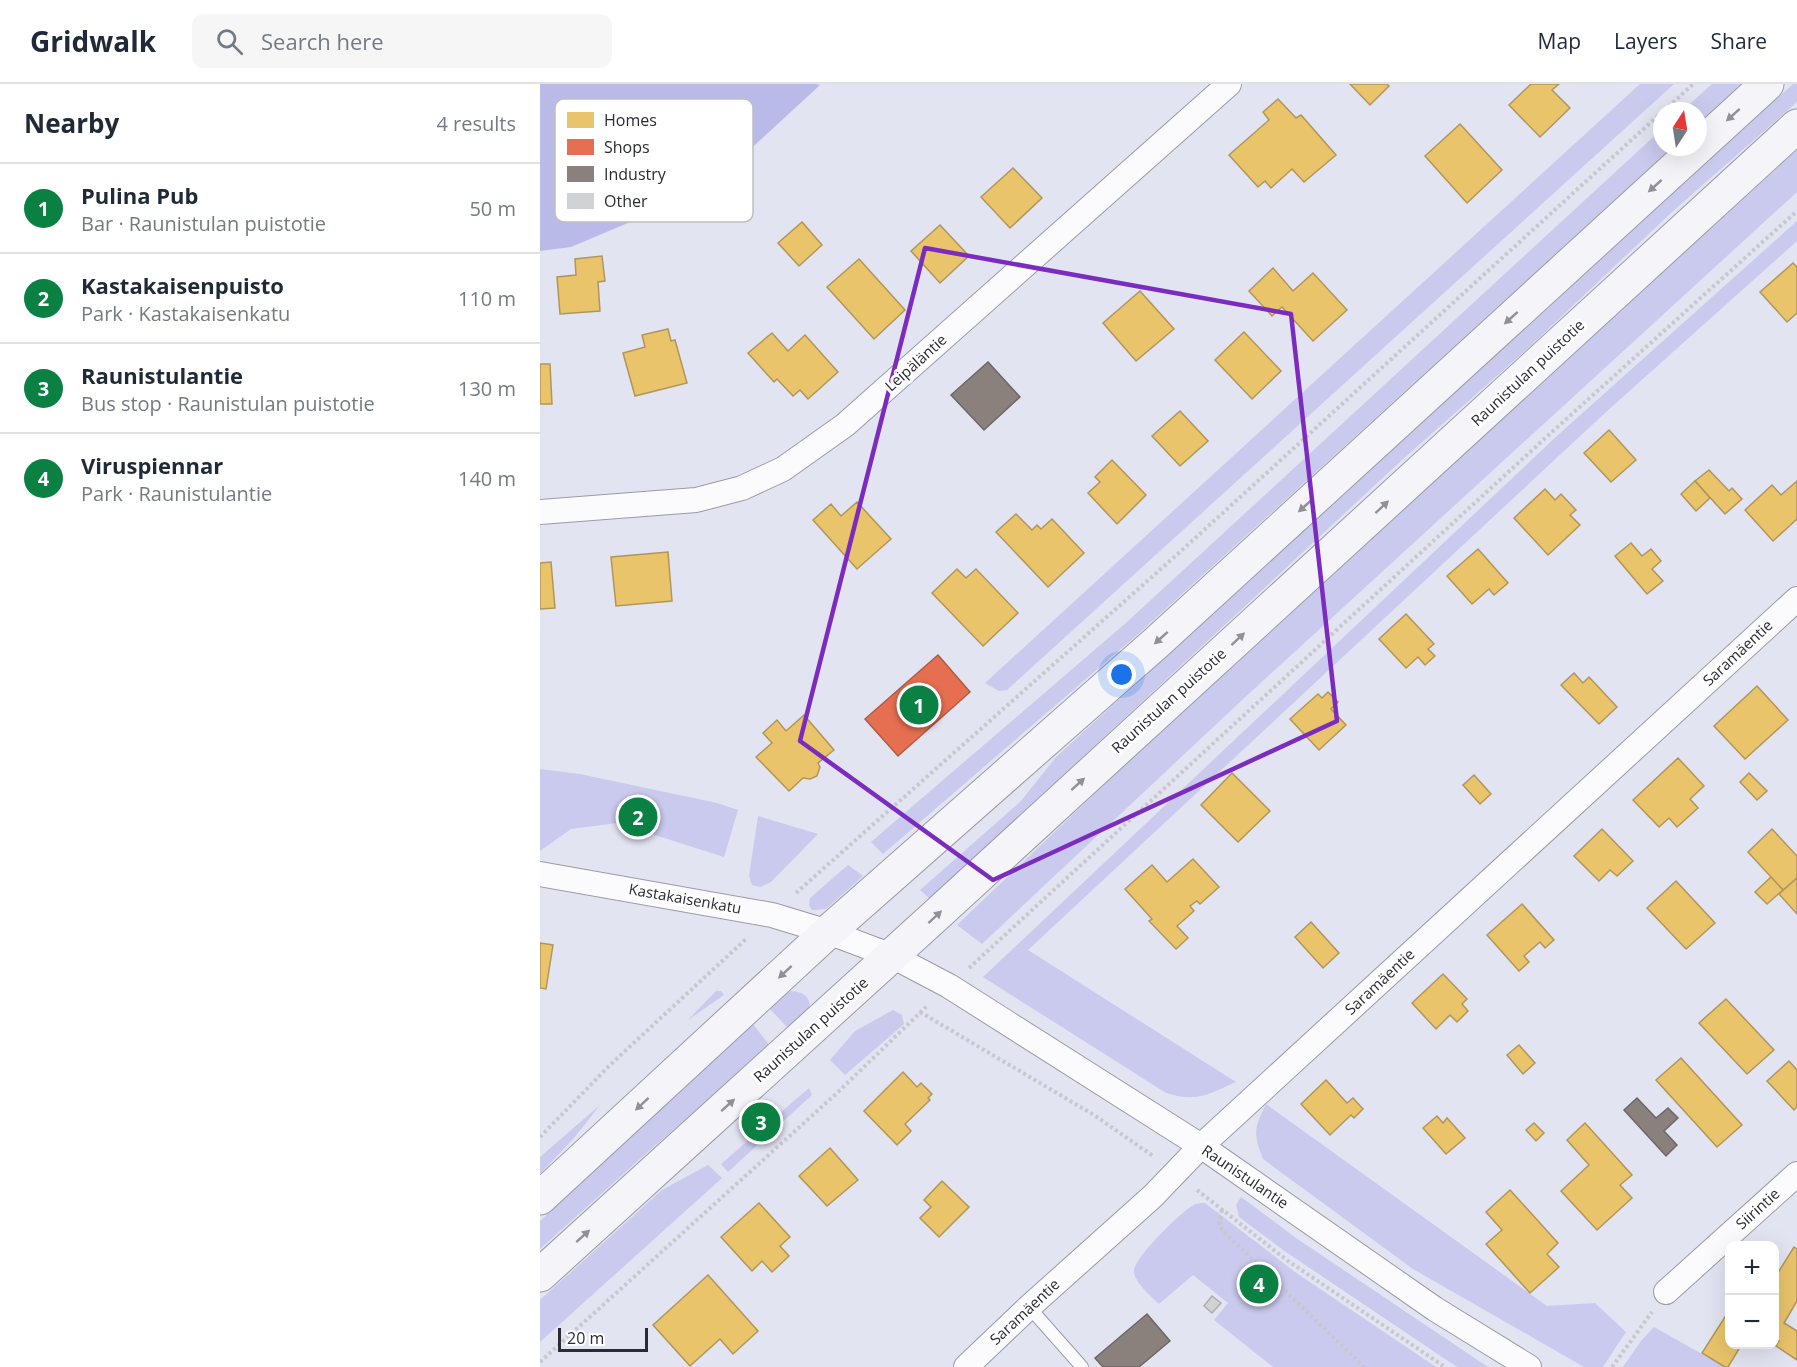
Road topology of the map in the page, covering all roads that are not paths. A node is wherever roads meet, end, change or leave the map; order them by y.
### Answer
1 (1229, 84) edge
2 (1767, 84) edge
3 (1797, 126) edge
4 (540, 512) edge
5 (1797, 599) edge
6 (540, 874) edge
7 (828, 932) junction
8 (892, 956) junction
9 (1201, 1146) junction
10 (1797, 1174) edge
11 (540, 1198) edge
12 (540, 1275) edge
13 (1666, 1292) road end
14 (1029, 1307) junction
15 (966, 1367) edge
16 (1082, 1367) edge
17 (1529, 1367) edge

1 - 4 street, Leipäläntie
2 -> 7 main road
8 -> 3 main road, Raunistulan puistotie
5 - 9 street, Saramäentie
6 - 7 street, Kastakaisenkatu
7 - 8 street, Raunistulantie
7 -> 11 main road
8 - 9 street, Raunistulantie
12 -> 8 main road, Raunistulan puistotie
9 - 14 street, Saramäentie
9 - 17 street, Raunistulantie
10 - 13 street, Siirintie
14 - 15 street, Saramäentie
14 - 16 lane

